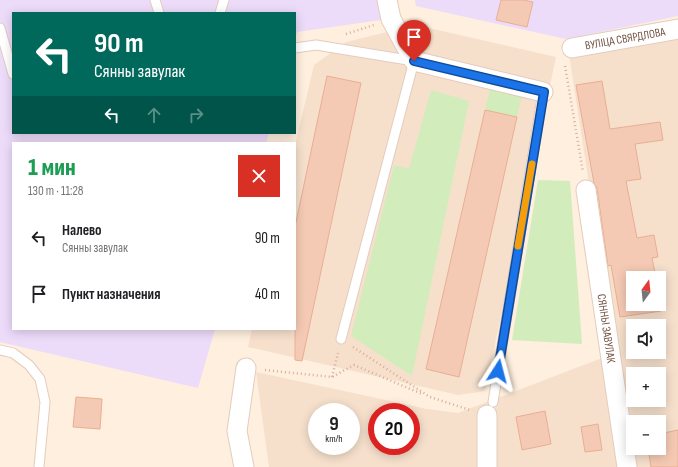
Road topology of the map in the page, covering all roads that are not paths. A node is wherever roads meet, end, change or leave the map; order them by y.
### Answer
1 (155, 0) edge
2 (224, 0) edge
3 (387, 0) edge
4 (159, 12) edge
5 (220, 12) edge
6 (0, 28) edge
7 (678, 29) edge
8 (296, 48) edge
9 (572, 48) road end
10 (414, 61) junction
11 (12, 70) edge
12 (544, 92) joint
13 (586, 190) road end
14 (341, 339) road end
15 (0, 350) edge
16 (246, 368) road end
17 (490, 408) joint
18 (39, 467) edge
19 (244, 467) edge
20 (487, 467) edge
21 (627, 467) edge

1 - 4 lane
2 - 5 lane
3 - 10 street
6 - 11 lane
7 - 9 street, ВУЛІЦА СВЯРДЛОВА
8 - 10 lane
10 - 12 street
10 - 14 lane
12 - 17 lane
13 - 21 street, СЯННЫ ЗАВУЛАК
15 - 18 lane
16 - 19 street
17 - 20 street

